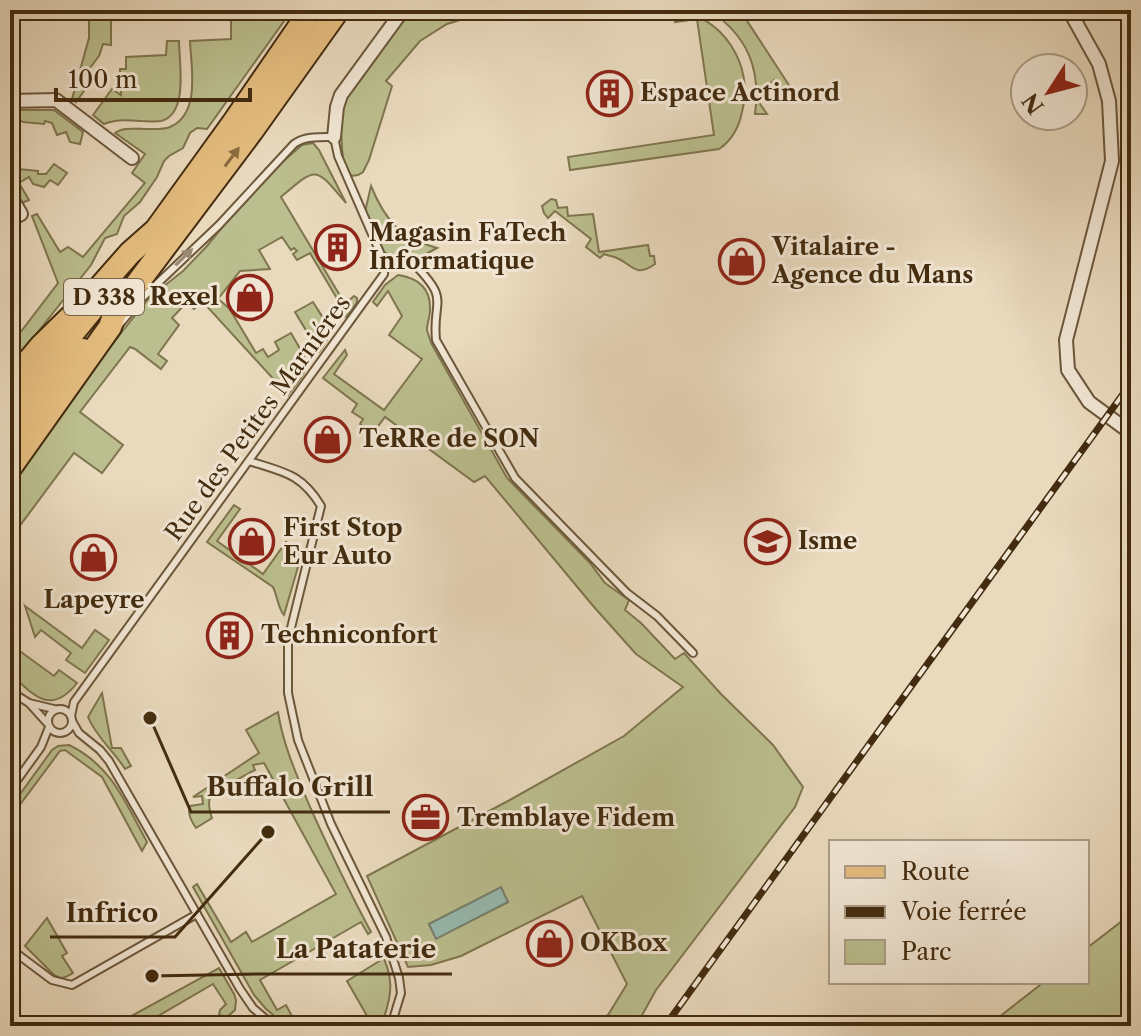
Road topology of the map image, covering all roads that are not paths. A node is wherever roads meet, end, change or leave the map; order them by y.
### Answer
1 (311, 10) edge
2 (338, 10) edge
3 (403, 10) edge
4 (1069, 10) edge
5 (10, 101) edge
6 (334, 137) junction
7 (132, 158) dead end
8 (359, 186) dead end
9 (353, 192) junction
10 (10, 195) edge
11 (10, 220) edge
12 (156, 230) junction
13 (385, 264) junction
14 (115, 313) junction
15 (50, 362) junction
16 (27, 363) junction
17 (10, 383) edge
18 (58, 399) junction
19 (10, 411) edge
20 (1131, 433) edge
21 (10, 439) edge
22 (249, 461) junction
23 (10, 468) edge
24 (693, 653) dead end
25 (10, 684) edge
26 (13, 692) edge
27 (74, 702) junction
28 (29, 703) junction
29 (58, 709) junction
30 (72, 718) junction
31 (48, 725) junction
32 (63, 732) junction
33 (79, 733) junction
34 (41, 747) junction
35 (10, 790) edge
36 (197, 914) junction
37 (13, 950) edge
38 (274, 1026) edge
39 (391, 1026) edge

1 - 12 highway, D 338
14 -> 2 highway, D 338
3 - 6 street
4 - 20 street
5 - 7 street
6 - 9 lane
18 -> 6 lane
8 - 9 lane
9 - 13 lane
10 - 11 street
12 - 15 main road, D 338
12 - 16 highway, D 338
13 - 22 lane, Rue des Petites Marniéres
13 - 24 lane
14 - 18 highway, D 338
14 - 21 main road, D 338
15 - 16 lane
15 - 19 main road, D 338
16 - 17 highway, D 338
18 - 23 highway, D 338
22 - 27 lane, Rue des Petites Marniéres
22 - 39 lane
25 - 26 lane
26 - 28 lane
27 - 29 lane, Rue des Petites Marniéres
27 - 30 lane, Rue des Petites Marniéres
28 - 29 lane
28 - 31 lane
29 - 30 lane
29 - 31 lane
30 - 32 lane
30 - 33 lane
31 - 32 lane
31 - 34 lane
32 - 33 lane
32 - 34 lane
33 - 36 lane
34 - 35 lane
36 - 37 lane
36 - 38 lane

